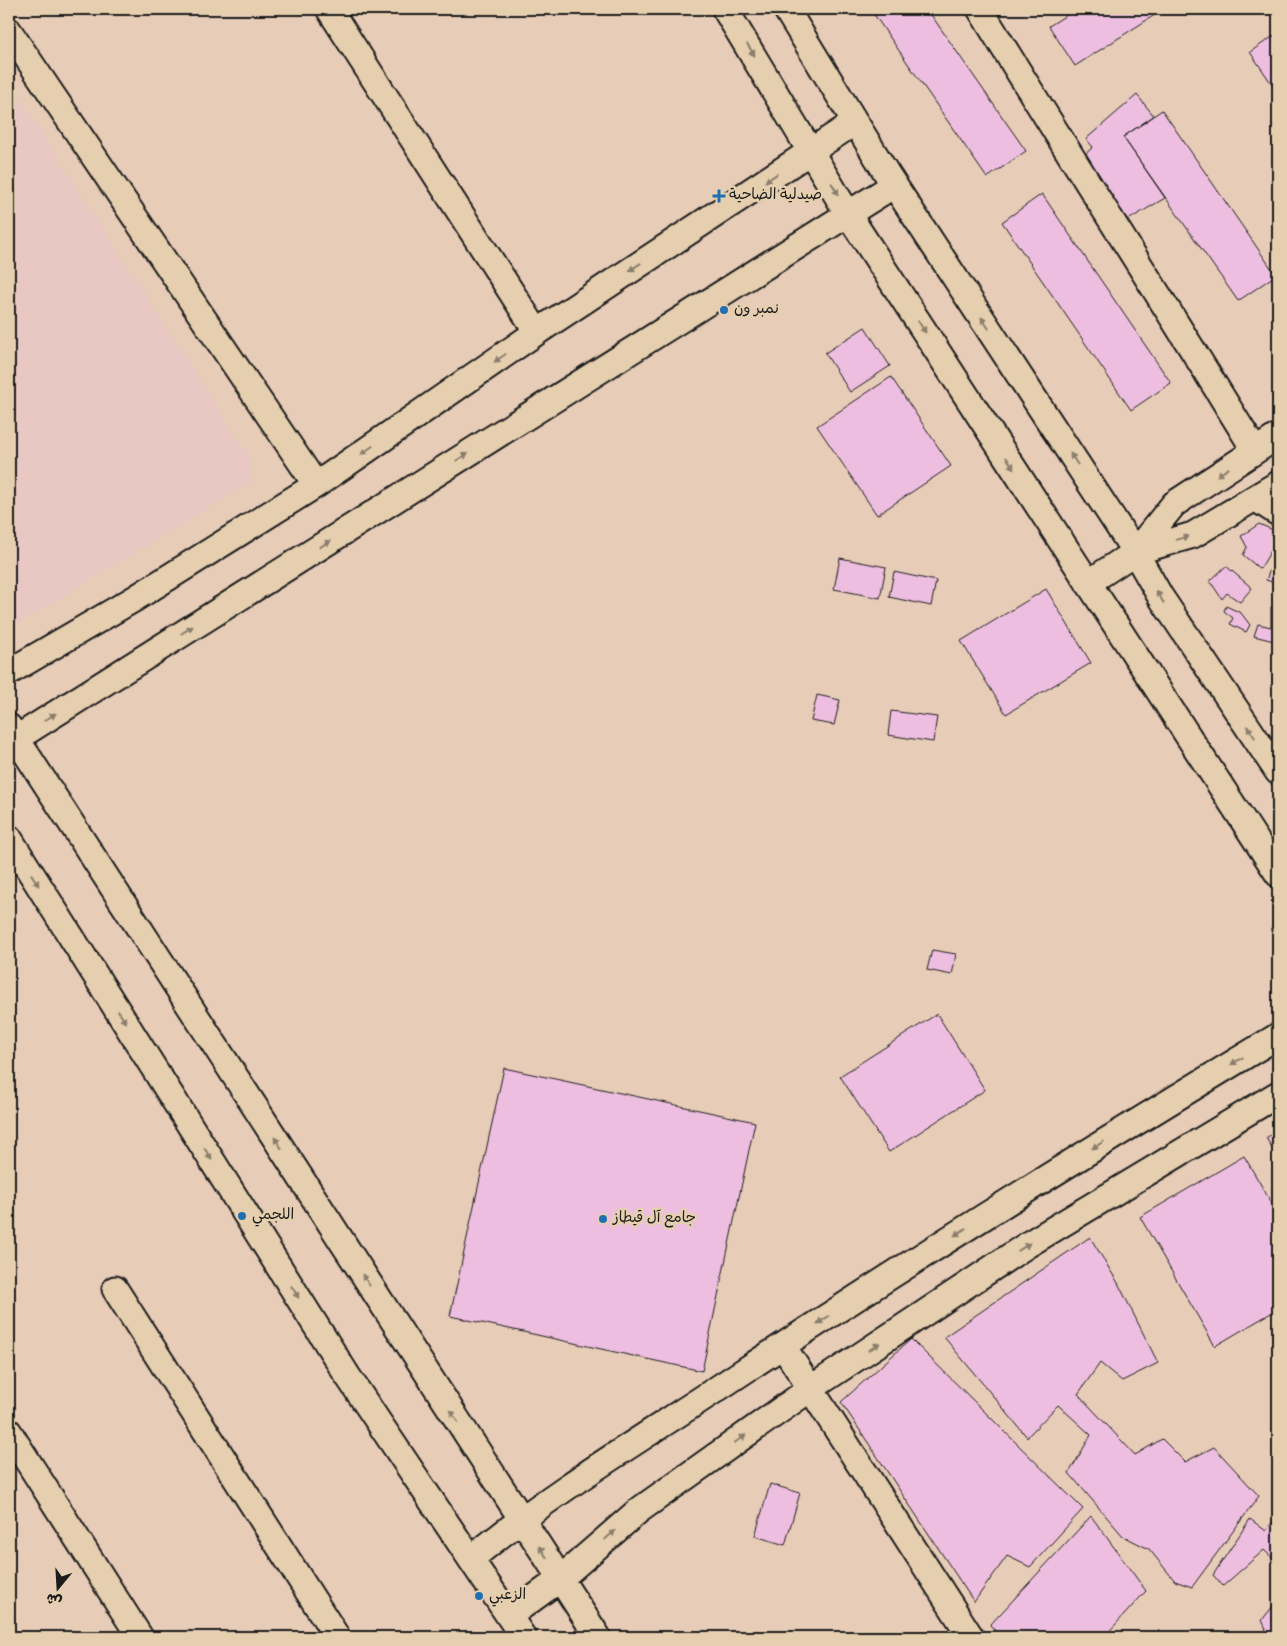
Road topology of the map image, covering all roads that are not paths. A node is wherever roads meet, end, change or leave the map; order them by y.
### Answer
1 (329, 9) edge
2 (725, 9) edge
3 (786, 9) edge
4 (980, 9) edge
5 (9, 31) edge
6 (855, 122) junction
7 (812, 150) junction
8 (894, 185) junction
9 (848, 214) junction
10 (537, 332) junction
11 (1278, 436) edge
12 (1255, 451) junction
13 (1278, 484) edge
14 (316, 485) junction
15 (1255, 498) junction
16 (1278, 512) edge
17 (1135, 552) junction
18 (1088, 583) junction
19 (9, 672) edge
20 (11, 736) edge
21 (1278, 772) edge
22 (9, 838) edge
23 (1278, 874) edge
24 (1278, 1036) edge
25 (1278, 1094) edge
26 (115, 1288) dead end
27 (782, 1346) junction
28 (810, 1390) junction
29 (9, 1432) edge
30 (520, 1518) junction
31 (471, 1559) junction
32 (560, 1579) junction
33 (509, 1616) junction
34 (140, 1637) edge
35 (337, 1637) edge
36 (523, 1637) edge
37 (598, 1637) edge
38 (971, 1637) edge

1 - 10 street
2 -> 7 street
3 - 6 street
4 - 12 street
5 - 14 street
6 - 7 street
6 - 8 street
7 -> 9 street
7 -> 10 street
8 - 9 street
17 -> 8 street
9 -> 18 street
20 -> 9 street
10 -> 14 street
11 - 12 street
12 -> 17 street
13 - 15 street
14 - 19 street
15 - 16 street
17 -> 15 street
17 - 18 street
21 -> 17 street
18 - 23 street
30 -> 20 street
22 -> 31 street
24 -> 27 street
28 -> 25 street
26 - 35 street
27 - 28 street
27 - 30 street
32 -> 28 street
28 - 38 street
29 - 34 street
30 - 31 street
32 -> 30 street
31 - 33 street
32 - 33 street
32 - 37 street
33 - 36 street

